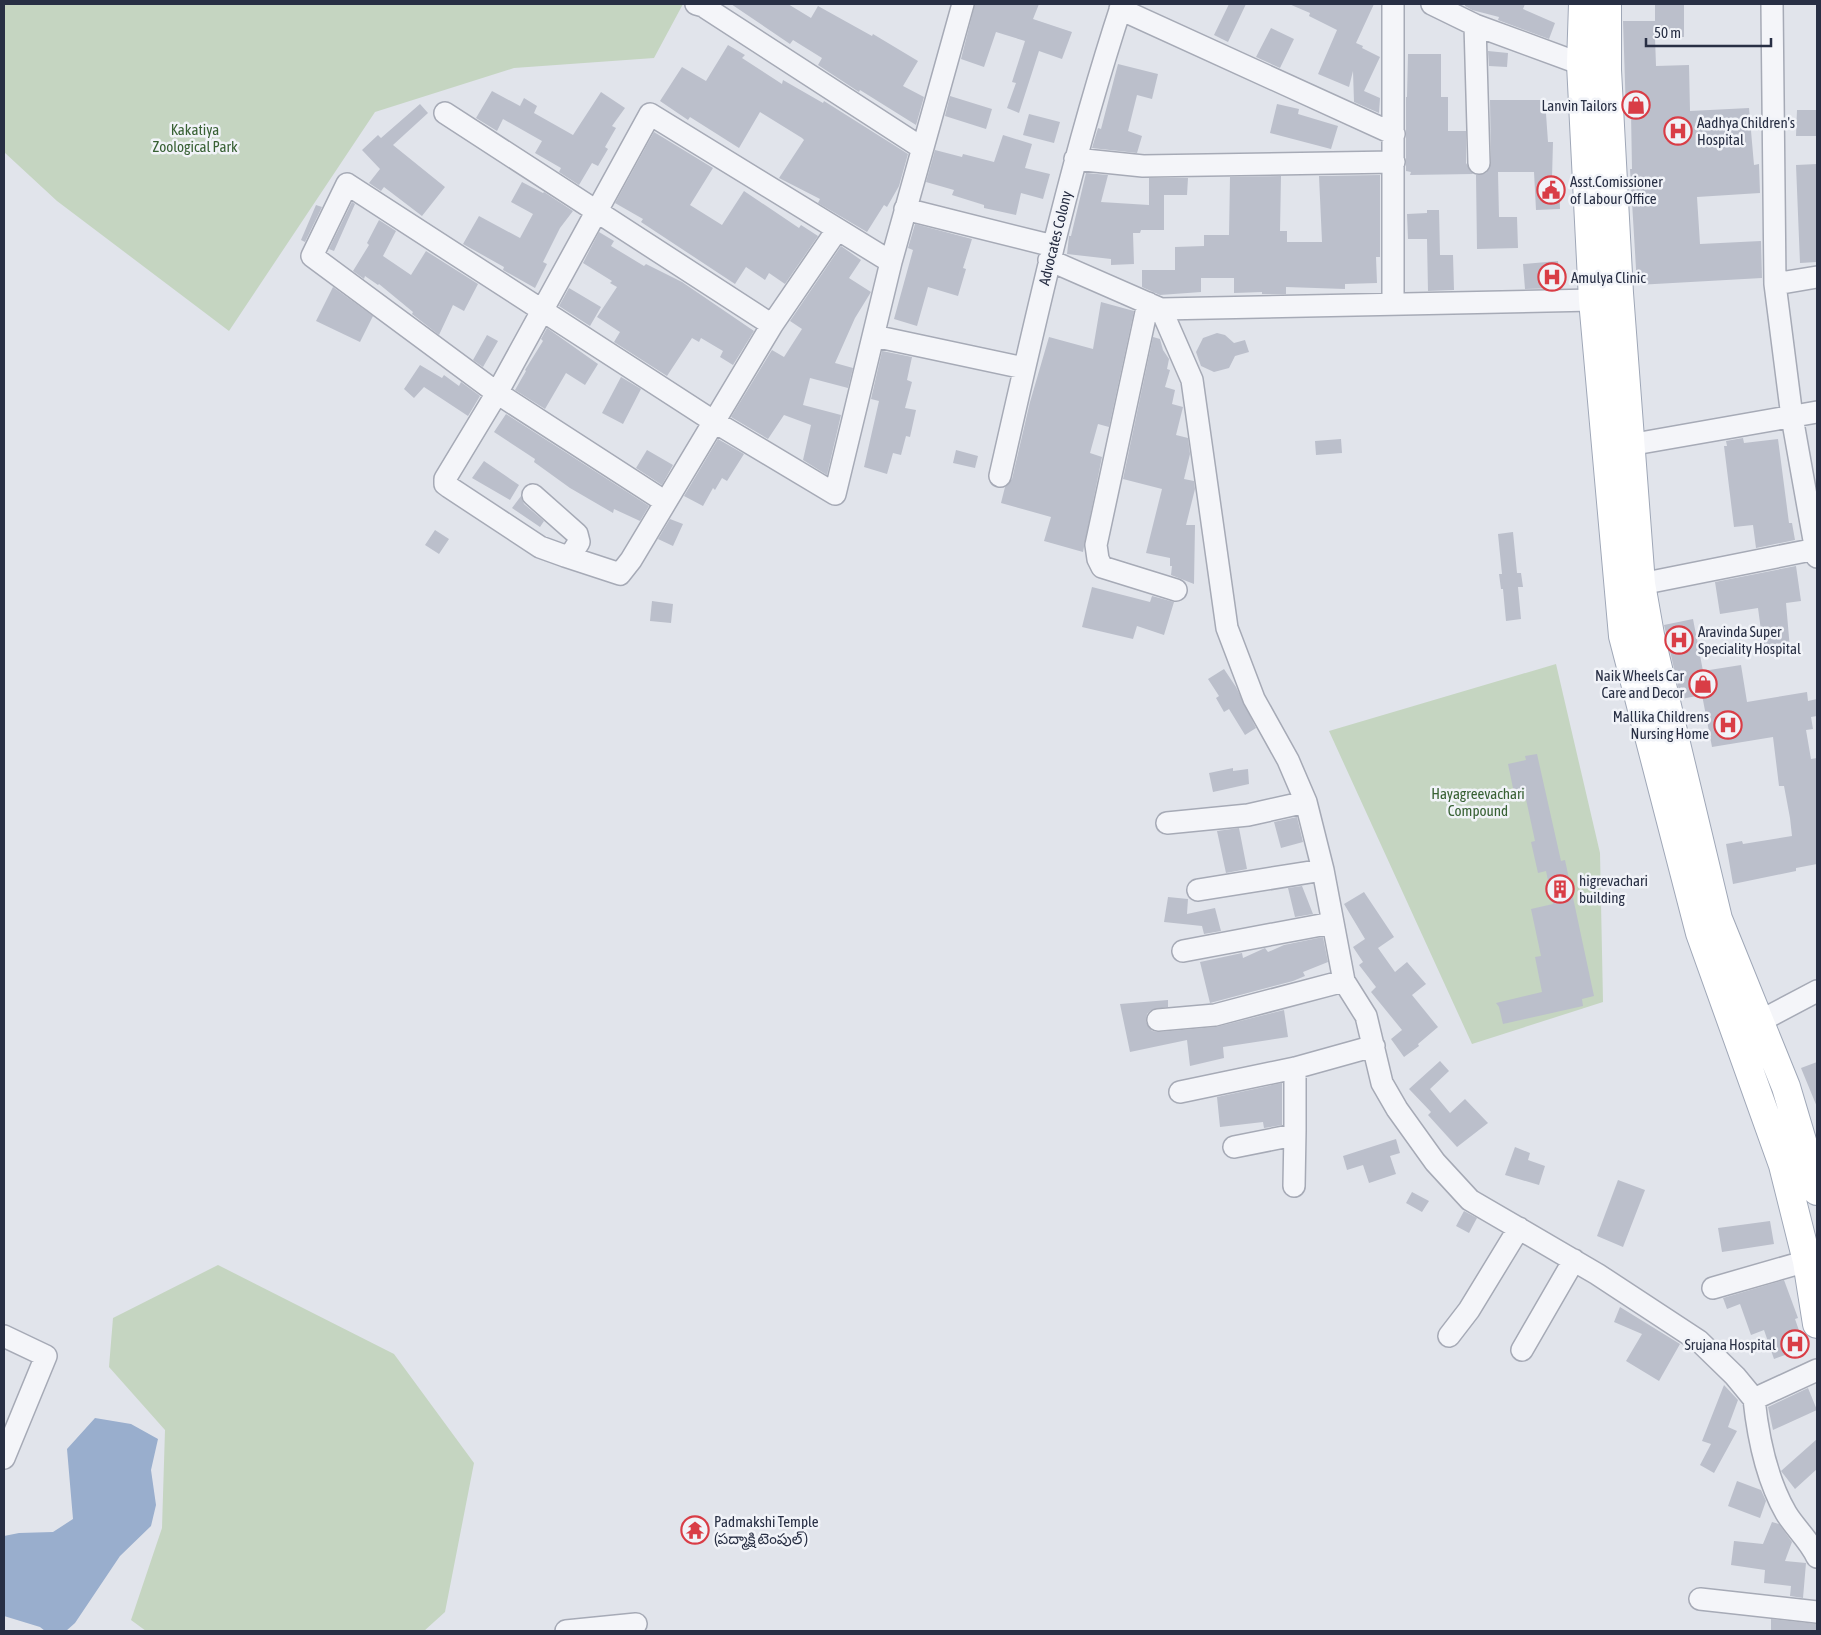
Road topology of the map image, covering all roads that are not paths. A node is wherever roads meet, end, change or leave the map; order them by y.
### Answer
1 (696, 4) edge
2 (1394, 4) edge
3 (1432, 4) edge
4 (1583, 4) edge
5 (1607, 4) edge
6 (1772, 4) edge
7 (961, 5) edge
8 (1121, 6) edge
9 (1475, 25) junction
10 (1581, 64) junction
11 (445, 113) dead end
12 (1394, 134) junction
13 (922, 148) junction
14 (1075, 159) junction
15 (1394, 162) junction
16 (1479, 163) dead end
17 (905, 209) junction
18 (597, 210) junction
19 (838, 230) junction
20 (1051, 253) junction
21 (891, 262) junction
22 (1817, 277) edge
23 (1775, 284) junction
24 (1593, 300) junction
25 (1393, 303) junction
26 (1154, 306) junction
27 (543, 311) junction
28 (772, 325) junction
29 (874, 336) junction
30 (1024, 368) junction
31 (497, 393) junction
32 (1817, 412) edge
33 (1792, 417) junction
34 (713, 420) junction
35 (1617, 449) junction
36 (1000, 476) dead end
37 (533, 495) dead end
38 (664, 501) junction
39 (1816, 545) edge
40 (565, 556) junction
41 (1641, 584) junction
42 (1176, 590) dead end
43 (1306, 802) junction
44 (1168, 823) dead end
45 (1323, 870) junction
46 (1198, 890) dead end
47 (1332, 923) junction
48 (1183, 951) dead end
49 (1344, 980) junction
50 (1817, 991) edge
51 (1158, 1020) dead end
52 (1749, 1027) junction
53 (1374, 1046) junction
54 (1295, 1068) junction
55 (1180, 1092) dead end
56 (1296, 1130) junction
57 (1234, 1147) dead end
58 (1294, 1186) dead end
59 (1817, 1191) edge
60 (1519, 1228) junction
61 (1574, 1260) junction
62 (1807, 1261) junction
63 (1713, 1288) dead end
64 (1817, 1324) edge
65 (4, 1336) edge
66 (1449, 1336) dead end
67 (1522, 1350) dead end
68 (1817, 1370) edge
69 (1754, 1400) junction
70 (10, 1421) edge
71 (4, 1458) edge
72 (1817, 1557) edge
73 (1700, 1599) dead end
74 (1817, 1612) edge
75 (636, 1624) dead end
76 (566, 1631) edge

1 - 13 street
2 - 12 street
3 - 9 street
4 - 10 main road
5 - 35 main road
6 - 23 street
7 - 13 street
8 - 12 street
8 - 14 street, Advocates Colony
9 - 10 street
9 - 16 street
10 - 24 main road
11 - 18 street
12 - 15 street
13 - 17 street
14 - 15 street
14 - 20 street, Advocates Colony
15 - 25 street
17 - 20 street
17 - 21 street
18 - 19 street
18 - 27 street
18 - 28 street
19 - 21 street
19 - 28 street
20 - 26 street
20 - 30 street, Advocates Colony
21 - 29 street
22 - 23 street
23 - 33 street
24 - 25 street
24 - 35 main road
25 - 26 street
26 - 42 street
26 - 43 street
27 - 31 street
27 - 31 street
27 - 34 street
28 - 34 street
29 - 30 street
29 - 34 street
30 - 36 street, Advocates Colony
31 - 38 street
31 - 40 street
32 - 33 street
33 - 35 street
33 - 39 street
34 - 38 street
35 - 41 main road
35 - 52 main road
37 - 40 street
38 - 40 street
39 - 41 street
41 - 52 main road
43 - 44 street
43 - 45 street
45 - 46 street
45 - 47 street
47 - 48 street
47 - 49 street
49 - 51 street
49 - 53 street
50 - 52 street
52 - 59 main road
52 - 62 main road
53 - 54 street
53 - 60 street
54 - 55 street
54 - 56 street
56 - 57 street
56 - 58 street
60 - 61 street
60 - 66 street
61 - 67 street
61 - 69 street
62 - 63 street
62 - 64 main road
65 - 70 street
68 - 69 street
69 - 72 street
70 - 71 street
73 - 74 street
75 - 76 street

